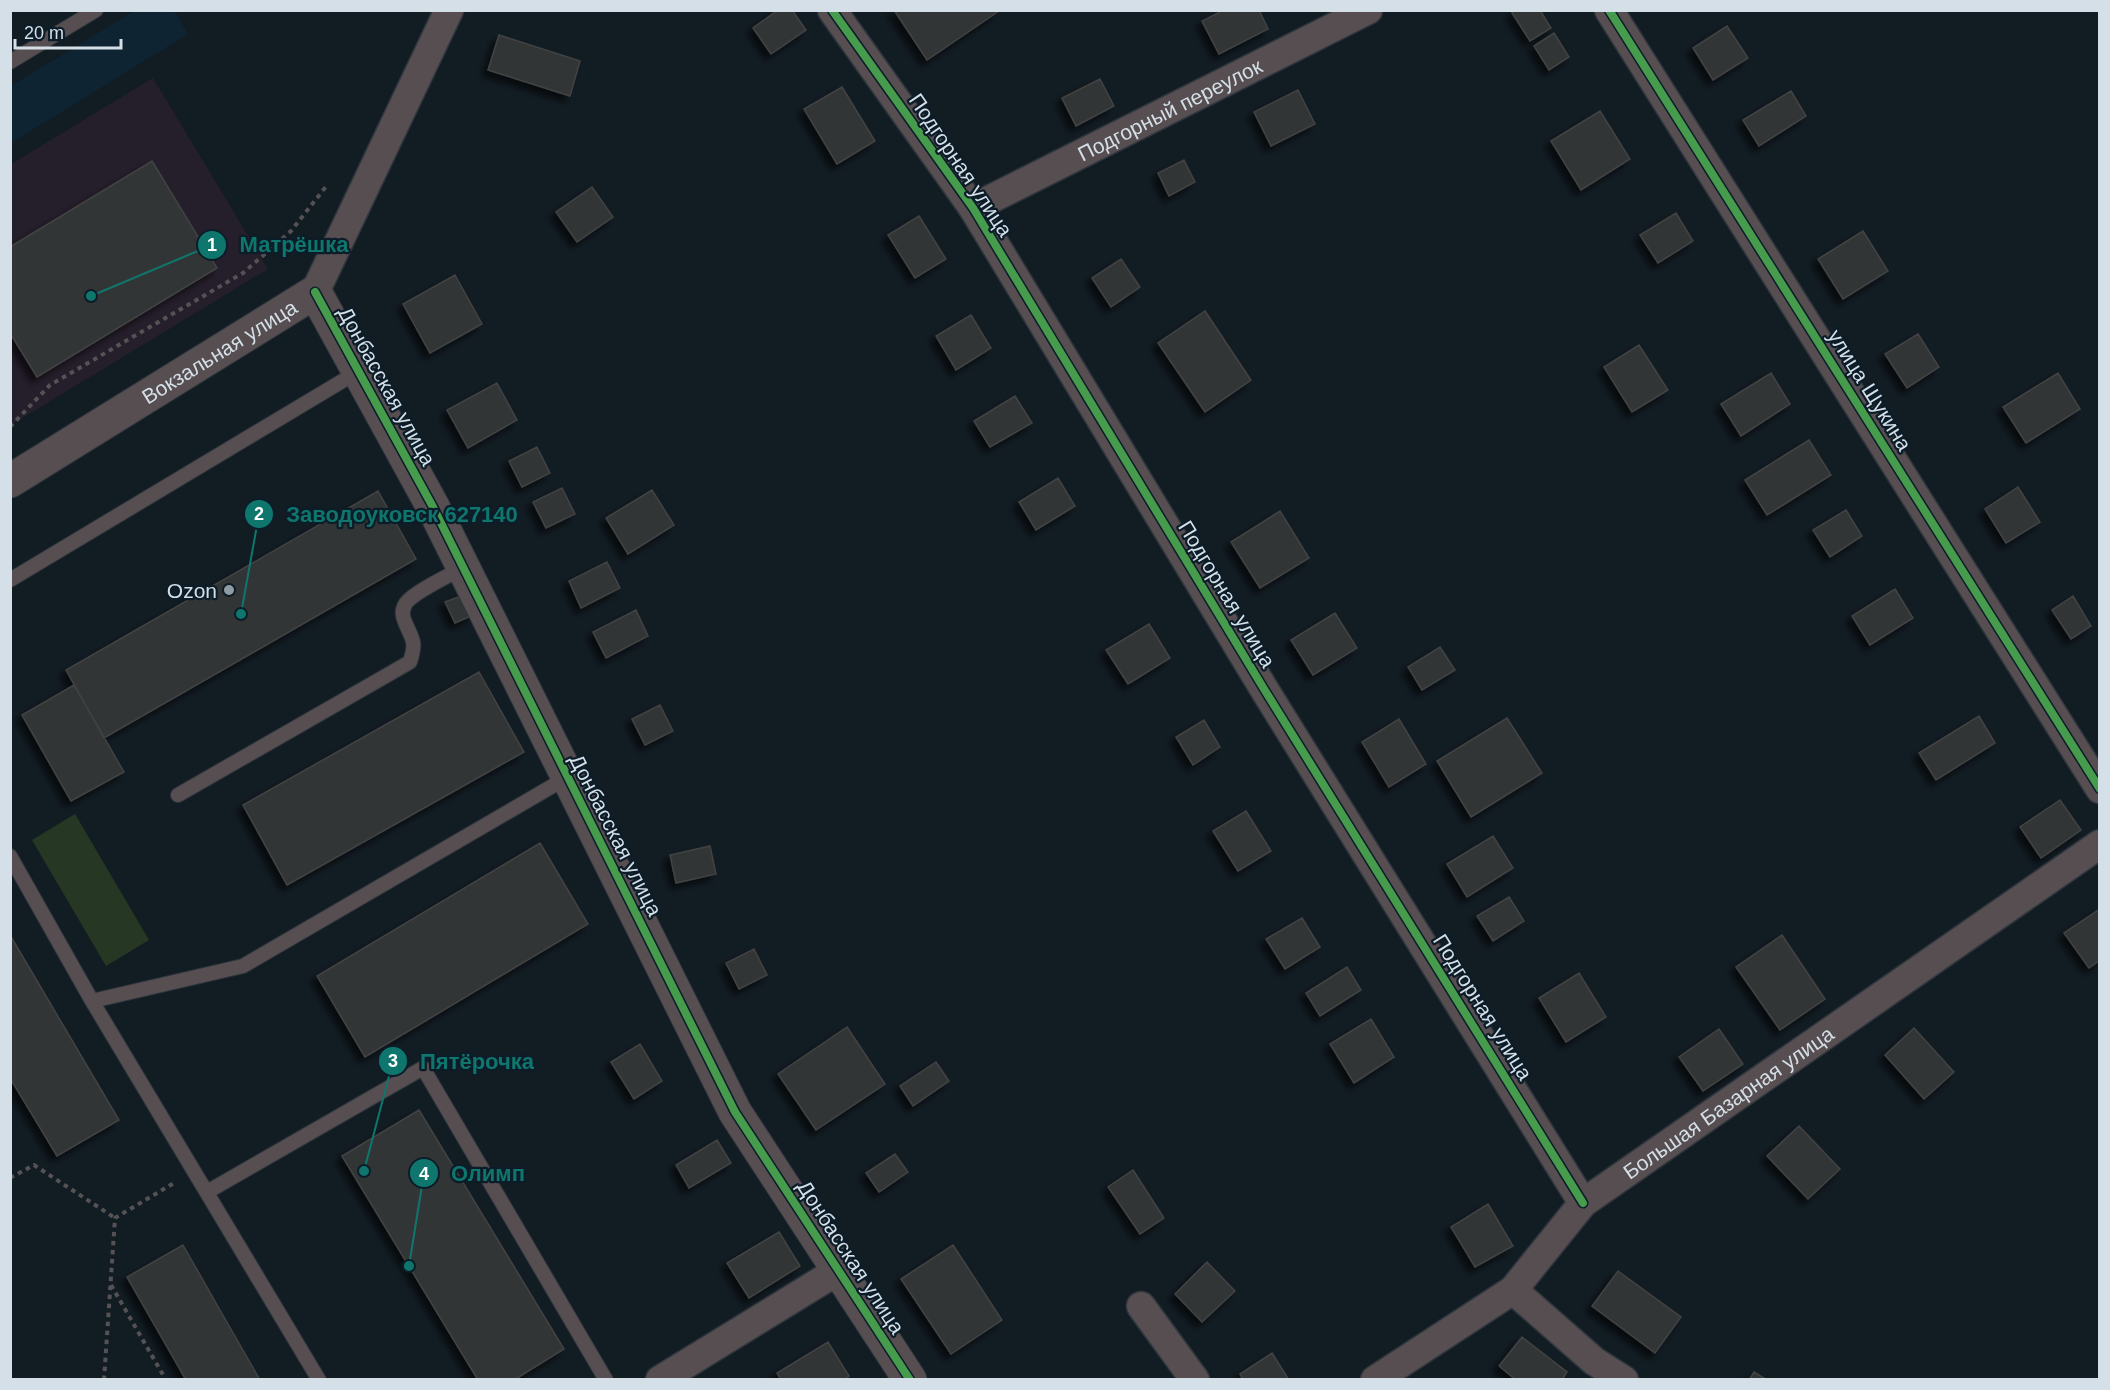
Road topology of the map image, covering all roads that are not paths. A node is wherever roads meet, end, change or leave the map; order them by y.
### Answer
1 (96, 10) edge
2 (449, 10) edge
3 (832, 10) edge
4 (1368, 10) edge
5 (1609, 10) edge
6 (10, 62) edge
7 (973, 208) junction
8 (315, 292) junction
9 (359, 372) junction
10 (10, 481) edge
11 (463, 568) junction
12 (10, 580) edge
13 (568, 777) junction
14 (2100, 789) edge
15 (178, 795) dead end
16 (2100, 844) edge
17 (10, 856) edge
18 (92, 1001) junction
19 (207, 1192) junction
20 (1583, 1203) junction
21 (839, 1270) junction
22 (1513, 1290) junction
23 (1141, 1306) dead end
24 (320, 1380) edge
25 (606, 1380) edge
26 (660, 1380) edge
27 (910, 1380) edge
28 (1196, 1380) edge
29 (1376, 1380) edge
30 (1624, 1380) edge

1 - 6 lane
2 - 8 street, Вокзальная улица
3 - 7 street, Подгорная улица
4 - 7 street, Подгорный переулок
5 - 14 street, улица Щукина
7 - 20 street, Подгорная улица
8 - 9 street, Донбасская улица
8 - 10 street, Вокзальная улица
9 - 11 street, Донбасская улица
9 - 12 lane
11 - 13 street, Донбасская улица
11 - 15 lane
13 - 18 lane
13 - 21 street, Донбасская улица
16 - 20 street, Большая Базарная улица
17 - 18 lane
18 - 19 lane
19 - 24 lane
19 - 25 lane
20 - 22 street, Большая Базарная улица
21 - 26 street
21 - 27 street, Донбасская улица
22 - 29 street, Большая Базарная улица
22 - 30 street
23 - 28 street

